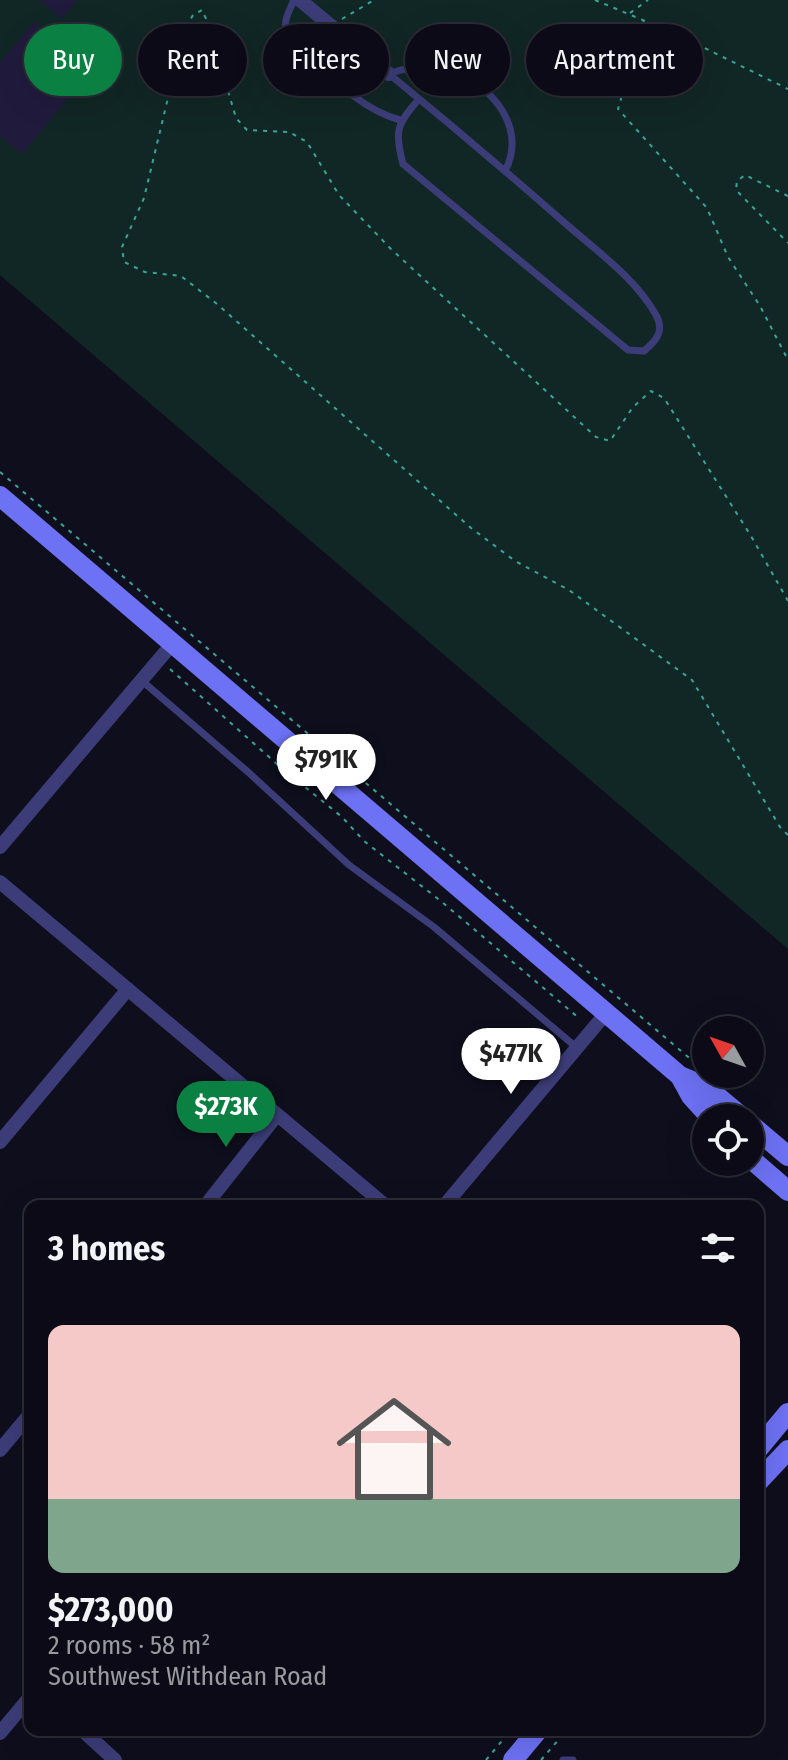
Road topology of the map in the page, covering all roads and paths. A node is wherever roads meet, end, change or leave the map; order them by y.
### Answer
1 (297, 0) edge
2 (374, 0) edge
3 (595, 0) edge
4 (648, 0) edge
5 (629, 13) junction
6 (644, 20) junction
7 (330, 24) edge
8 (333, 24) edge
9 (389, 74) joint
10 (788, 89) edge
11 (419, 99) junction
12 (400, 120) junction
13 (505, 171) junction
14 (788, 196) edge
15 (788, 243) edge
16 (788, 360) edge
17 (0, 472) edge
18 (3, 505) edge
19 (788, 601) edge
20 (173, 643) junction
21 (170, 669) dead end
22 (141, 680) junction
23 (788, 835) edge
24 (0, 847) edge
25 (0, 882) edge
26 (128, 989) junction
27 (600, 1020) junction
28 (576, 1047) junction
29 (687, 1069) junction
30 (698, 1104) edge
31 (726, 1104) edge
32 (277, 1115) junction
33 (764, 1136) edge
34 (0, 1142) edge
35 (788, 1156) edge
36 (764, 1170) edge
37 (788, 1191) edge
38 (210, 1200) edge
39 (379, 1200) edge
40 (449, 1200) edge
41 (788, 1413) edge
42 (24, 1421) edge
43 (764, 1442) edge
44 (0, 1450) edge
45 (784, 1461) edge
46 (764, 1477) edge
47 (24, 1704) edge
48 (0, 1733) edge
49 (89, 1736) edge
50 (506, 1736) edge
51 (533, 1736) edge
52 (562, 1736) edge
53 (115, 1760) edge
54 (486, 1760) edge
55 (513, 1760) edge
56 (541, 1760) edge
57 (563, 1760) edge
58 (573, 1760) edge

1 - 7 street
1 - 12 lane
2 - 8 path
3 - 5 path
4 - 5 path
5 - 6 path
6 - 10 path
6 - 16 path
9 - 11 lane
9 - 13 lane
11 - 12 lane
11 - 13 lane
12 - 13 lane
14 - 15 path
17 - 29 path
18 - 20 main road
19 - 23 path
20 - 22 street
20 - 27 main road
21 - 27 path
22 - 24 street
22 - 28 lane
25 - 26 street
26 - 32 street
26 - 34 street
27 - 28 street
27 - 29 main road
28 - 40 street
29 - 30 main road
29 - 31 main road
32 - 38 street
32 - 39 street
33 - 35 main road
36 - 37 main road
41 - 43 main road
42 - 44 street
45 - 46 main road
47 - 48 street
49 - 53 street
50 - 54 path
51 - 55 main road
52 - 56 path
57 - 58 lane

